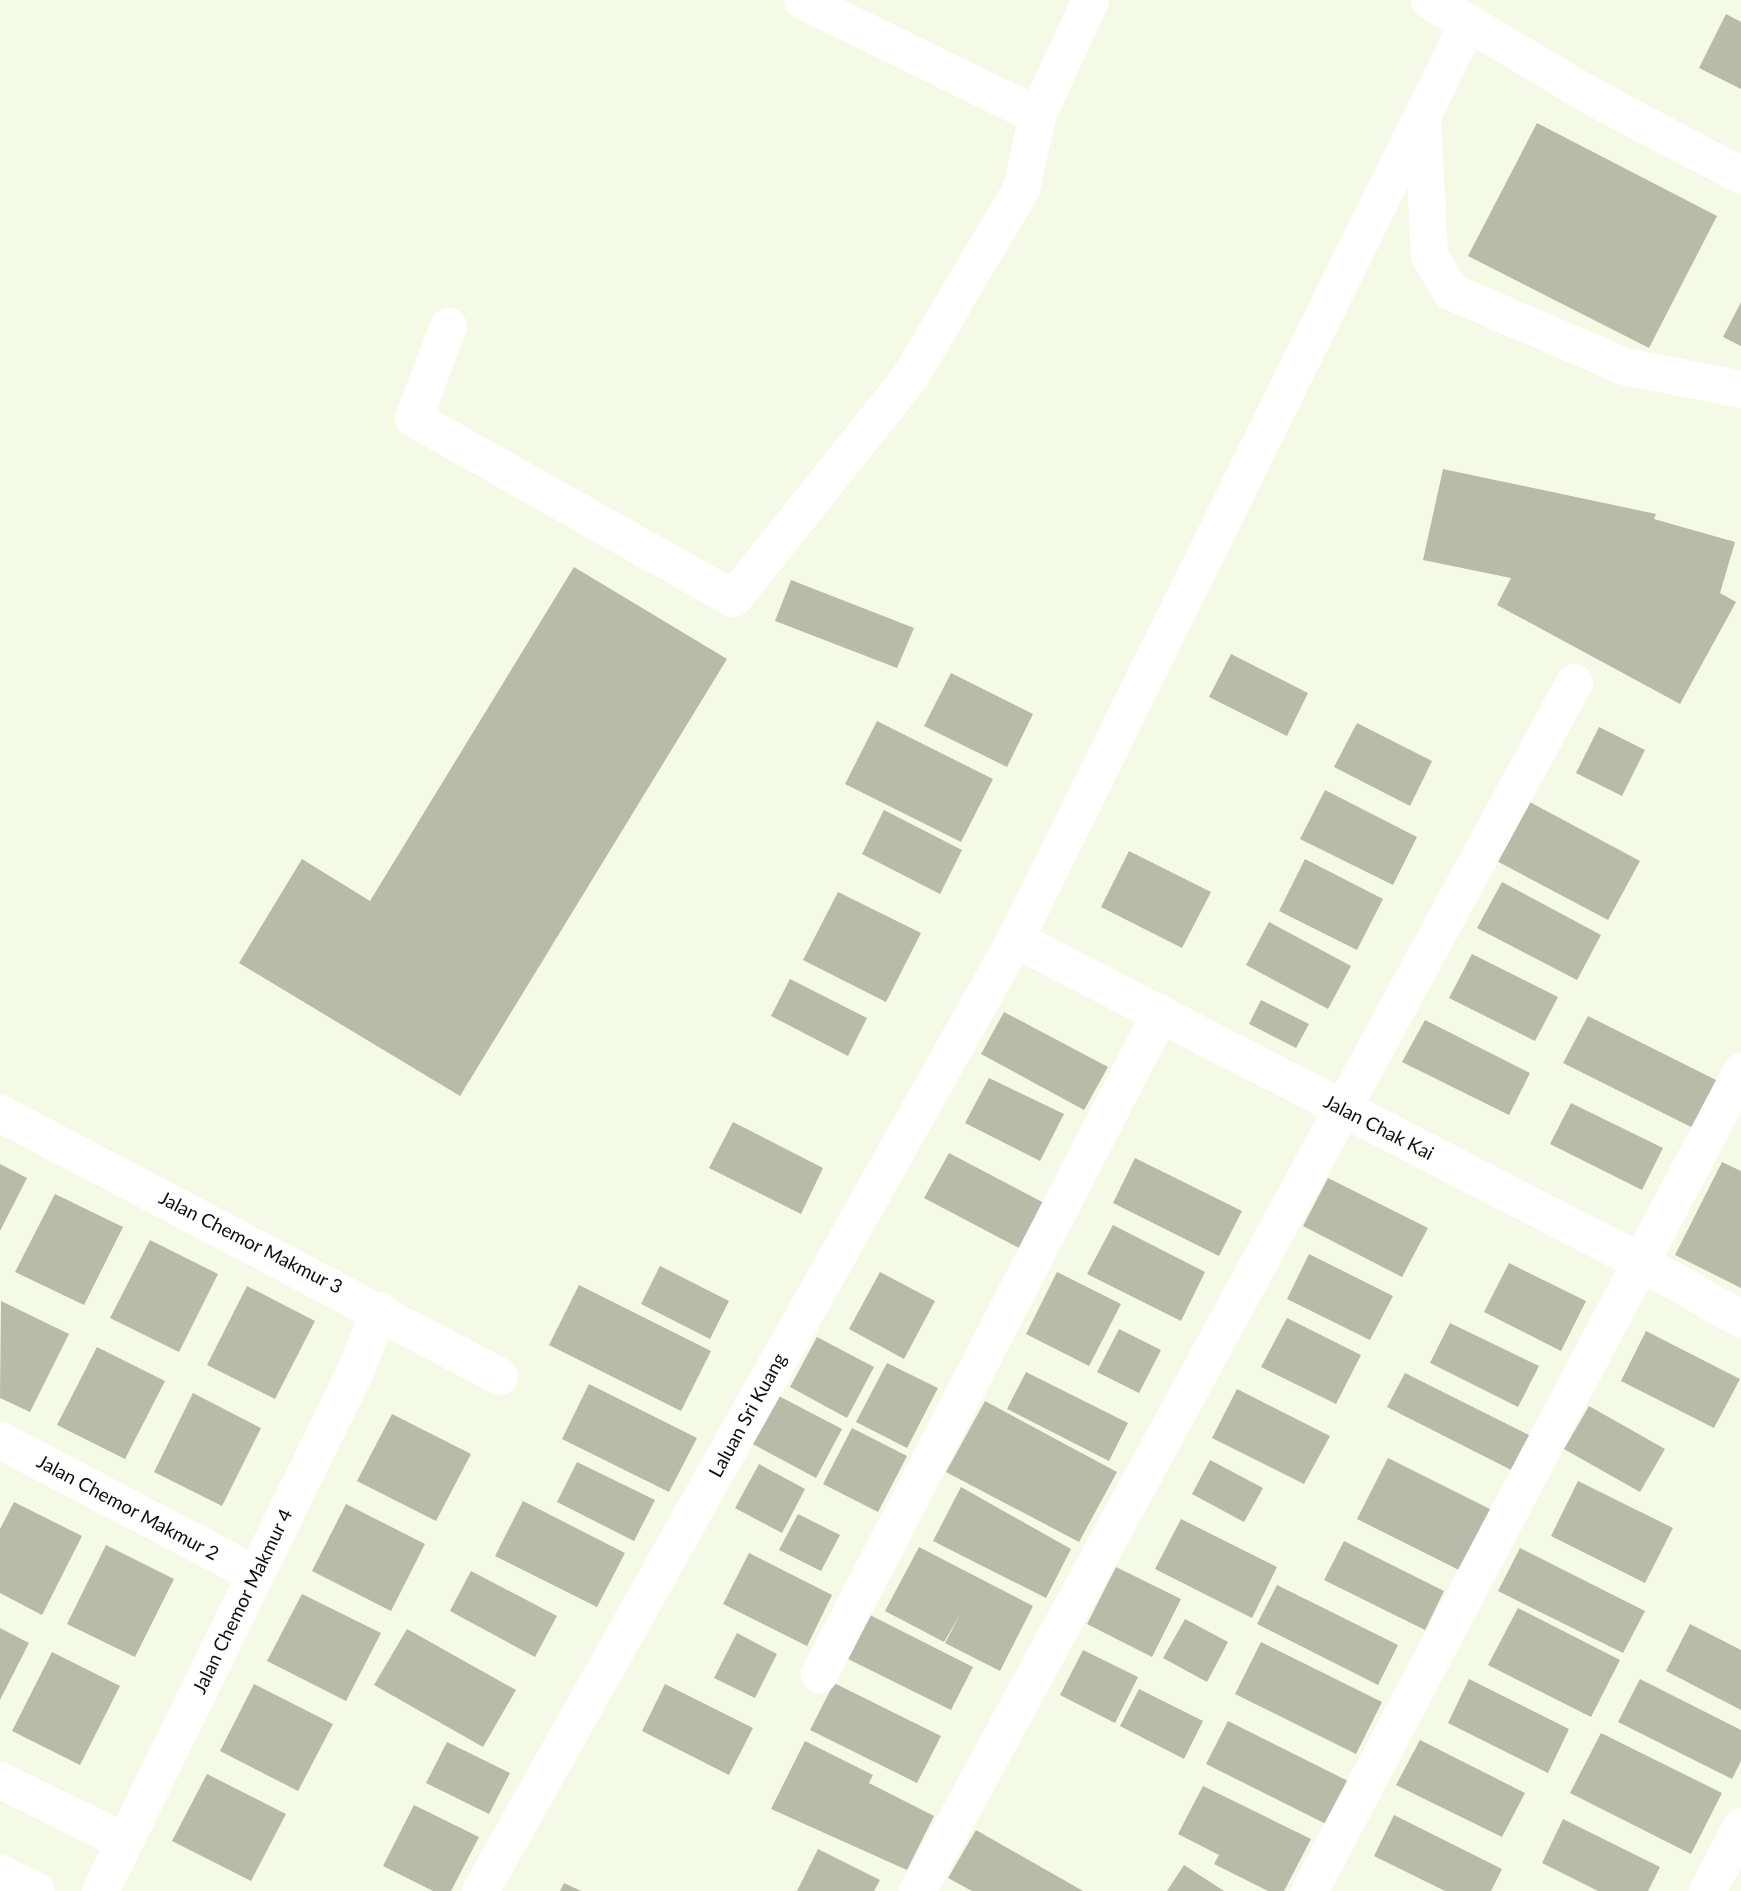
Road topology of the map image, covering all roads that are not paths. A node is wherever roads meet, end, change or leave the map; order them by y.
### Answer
1 (802, 0) edge
2 (1090, 0) edge
3 (1429, 0) edge
4 (1467, 24) junction
5 (1037, 115) junction
6 (1422, 117) junction
7 (1741, 175) edge
8 (448, 326) dead end
9 (1741, 390) edge
10 (1574, 682) dead end
11 (1015, 939) junction
12 (1160, 1013) junction
13 (1741, 1070) edge
14 (1342, 1108) junction
15 (0, 1113) edge
16 (1641, 1262) junction
17 (379, 1310) junction
18 (1741, 1319) edge
19 (499, 1376) dead end
20 (0, 1440) edge
21 (255, 1574) junction
22 (819, 1674) dead end
23 (0, 1780) edge
24 (1741, 1826) edge
25 (124, 1841) junction
26 (0, 1873) edge
27 (36, 1891) edge
28 (100, 1891) edge
29 (480, 1891) edge
30 (917, 1891) edge
31 (1309, 1891) edge
32 (1707, 1891) edge

1 - 5 street
2 - 5 street
3 - 4 street
4 - 6 street, Laluan Sri Kuang
4 - 7 street
5 - 8 street
6 - 9 street
6 - 11 street, Laluan Sri Kuang
10 - 14 street
11 - 12 street, Jalan Chak Kai
11 - 29 street, Laluan Sri Kuang
12 - 14 street, Jalan Chak Kai
12 - 22 street
13 - 16 street
14 - 16 street, Jalan Chak Kai
14 - 30 street
15 - 17 street, Jalan Chemor Makmur 3
16 - 18 street, Jalan Chak Kai
16 - 31 street
17 - 19 street, Jalan Chemor Makmur 3
17 - 21 street, Jalan Chemor Makmur 4
20 - 21 street, Jalan Chemor Makmur 2
21 - 25 street, Jalan Chemor Makmur 4
23 - 25 street
24 - 32 street
25 - 28 street, Jalan Chemor Makmur 4
26 - 27 street

